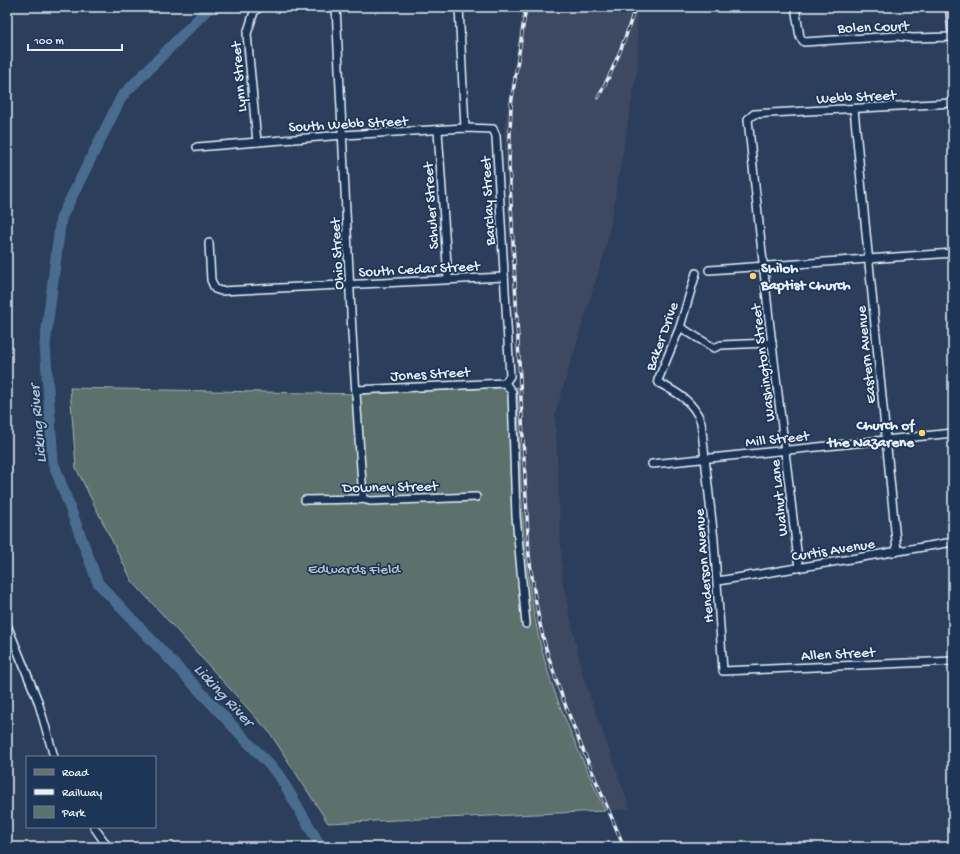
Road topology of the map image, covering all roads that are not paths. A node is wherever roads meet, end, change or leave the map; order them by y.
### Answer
1 (336, 7) edge
2 (459, 7) edge
3 (796, 7) edge
4 (950, 7) edge
5 (257, 9) edge
6 (953, 38) edge
7 (953, 104) edge
8 (854, 109) junction
9 (760, 114) joint
10 (465, 128) junction
11 (438, 131) junction
12 (343, 136) junction
13 (496, 136) joint
14 (257, 142) junction
15 (196, 147) dead end
16 (209, 243) dead end
17 (953, 253) edge
18 (868, 259) junction
19 (764, 266) junction
20 (709, 270) dead end
21 (696, 273) dead end
22 (504, 277) junction
23 (448, 279) junction
24 (350, 284) junction
25 (680, 327) junction
26 (772, 342) junction
27 (505, 383) junction
28 (356, 390) junction
29 (953, 433) edge
30 (886, 440) junction
31 (786, 450) junction
32 (704, 459) junction
33 (652, 464) dead end
34 (476, 497) dead end
35 (363, 499) junction
36 (305, 500) dead end
37 (953, 542) edge
38 (897, 552) junction
39 (799, 568) junction
40 (718, 581) junction
41 (526, 624) dead end
42 (7, 625) edge
43 (953, 661) edge
44 (723, 671) joint
45 (54, 756) edge
46 (95, 828) edge
47 (107, 847) edge

1 - 12 street, Ohio Street
2 - 10 street
3 - 6 street, Bolen Court
4 - 6 main road
5 - 14 street, Lynn Street
7 - 8 street, Webb Street
8 - 9 street, Webb Street
8 - 18 street, Eastern Avenue
9 - 19 street, Washington Street
10 - 11 street, South Webb Street
10 - 13 street, South Webb Street
11 - 12 street, South Webb Street
11 - 23 street, Schuler Street
12 - 14 street, South Webb Street
12 - 24 street, Ohio Street
13 - 22 street, Barclay Street
14 - 15 street, South Webb Street
16 - 24 street, South Cedar Street
17 - 18 street
18 - 19 street
18 - 30 street, Eastern Avenue
19 - 20 street
19 - 26 street, Washington Street
21 - 25 street, Baker Drive
22 - 23 street, South Cedar Street
22 - 27 street, Barclay Street
23 - 24 street, South Cedar Street
24 - 28 street, Ohio Street
25 - 26 street
25 - 32 street, Baker Drive
26 - 31 street, Washington Street
27 - 28 street, Jones Street
27 - 41 street
28 - 35 street, Ohio Street
29 - 30 street, Mill Street
30 - 31 street, Mill Street
30 - 38 street, Eastern Avenue
31 - 32 street, Mill Street
31 - 39 street, Walnut Lane
32 - 33 street, Mill Street
32 - 40 street, Henderson Avenue
34 - 35 street, Downey Street
35 - 36 street, Downey Street
37 - 38 street, Curtis Avenue
38 - 39 street, Curtis Avenue
39 - 40 street, Curtis Avenue
40 - 44 street, Henderson Avenue
42 - 45 street
43 - 44 street, Allen Street
46 - 47 street

